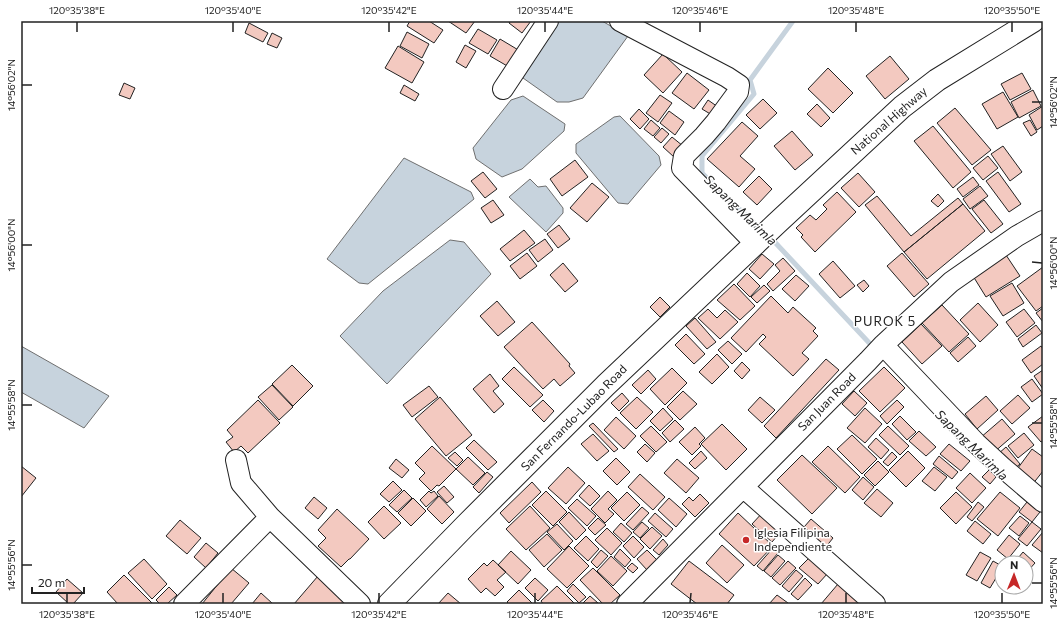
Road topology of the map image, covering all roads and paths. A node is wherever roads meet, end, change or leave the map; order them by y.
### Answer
1 (548, 21) edge
2 (620, 21) edge
3 (1033, 21) edge
4 (503, 89) dead end
5 (1043, 221) edge
6 (765, 234) junction
7 (883, 345) junction
8 (236, 460) dead end
9 (743, 487) junction
10 (1043, 502) edge
11 (270, 517) junction
12 (184, 604) edge
13 (360, 604) edge
14 (389, 604) edge
15 (627, 604) edge
16 (875, 604) edge

1 - 4 street
2 - 6 street
3 - 6 main road, National Highway
5 - 7 street, San Juan Road
6 - 14 main road, San Fernando-Lubao Road
7 - 9 street, San Juan Road
7 - 10 street
8 - 11 street
9 - 15 street, San Juan Road
9 - 16 street
11 - 12 street
11 - 13 street

